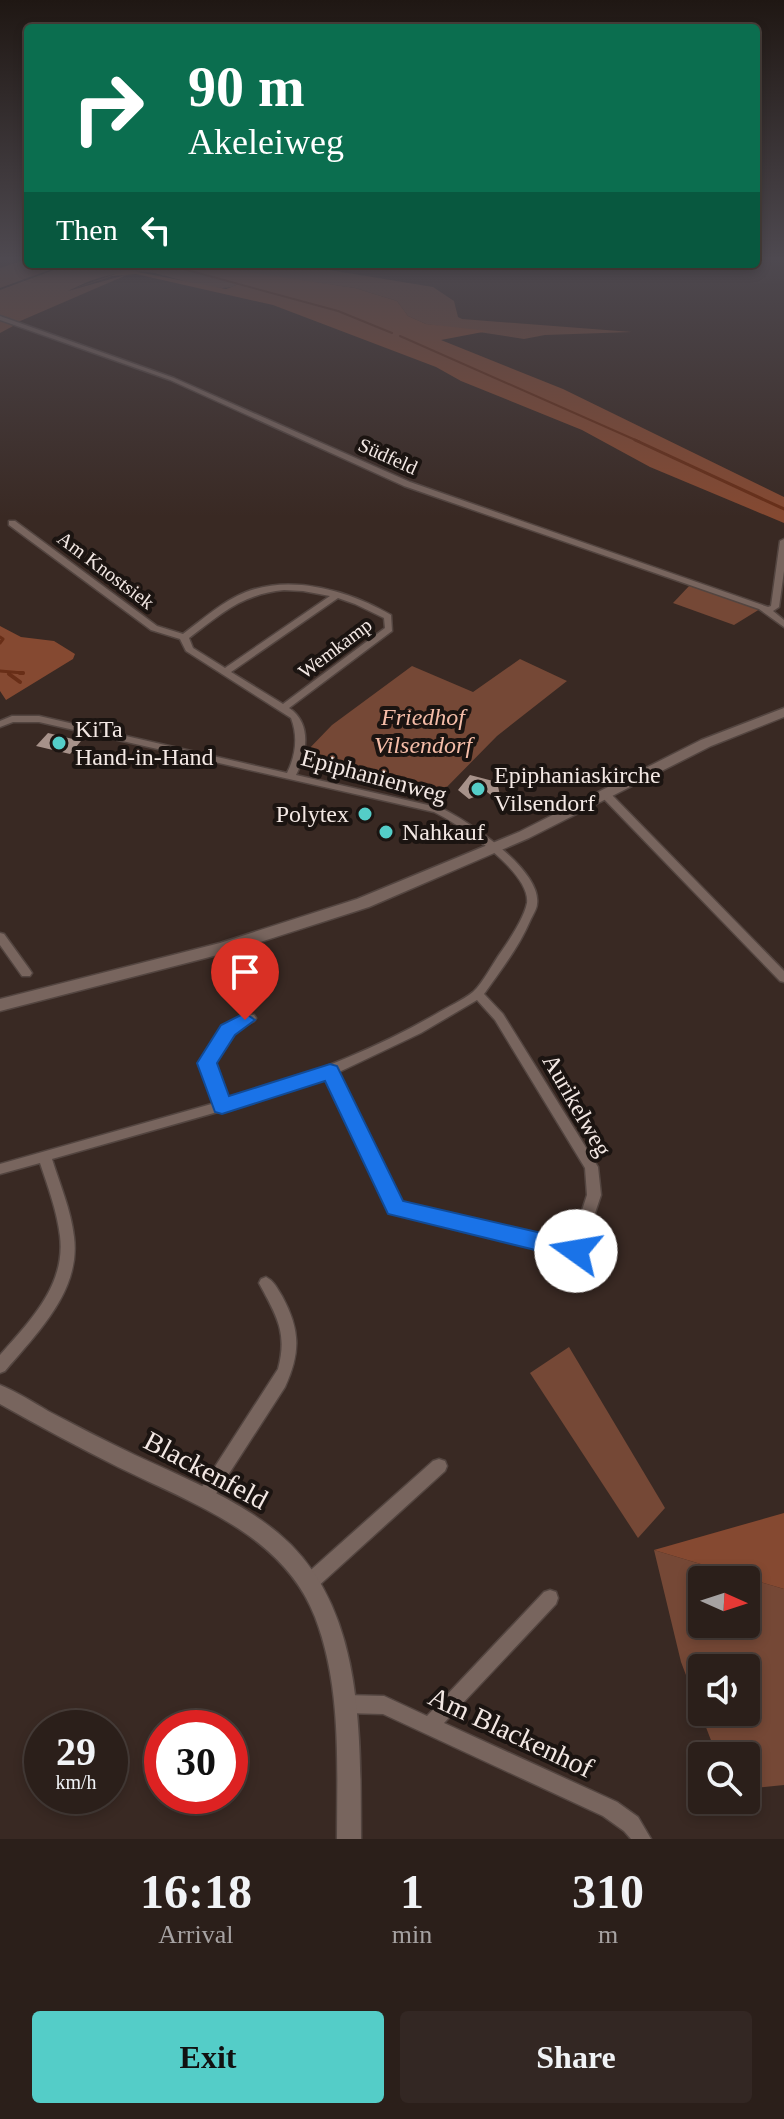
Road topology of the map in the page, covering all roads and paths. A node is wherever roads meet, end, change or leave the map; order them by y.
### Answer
1 (76, 345) edge
2 (12, 523) dead end
3 (784, 541) edge
4 (337, 595) junction
5 (769, 610) junction
6 (784, 624) edge
7 (184, 637) junction
8 (228, 670) junction
9 (285, 707) junction
10 (784, 712) edge
11 (0, 724) edge
12 (291, 775) junction
13 (605, 794) junction
14 (495, 847) junction
15 (0, 937) edge
16 (26, 973) dead end
17 (784, 978) edge
18 (478, 994) junction
19 (0, 1005) edge
20 (250, 1018) dead end
21 (330, 1071) junction
22 (222, 1106) junction
23 (45, 1156) junction
24 (0, 1169) edge
25 (266, 1283) dead end
26 (0, 1366) edge
27 (0, 1394) edge
28 (439, 1466) dead end
29 (204, 1498) junction
30 (309, 1583) junction
31 (550, 1598) dead end
32 (345, 1704) junction
33 (430, 1725) junction
34 (349, 1839) edge
35 (642, 1839) edge

1 - 5 street, Südfeld
2 - 7 street, Am Knostsiek
3 - 5 street
4 - 7 street, Wemkamp
4 - 8 street, Wemkamp
4 - 9 street, Wemkamp
5 - 6 street, Südfeld
7 - 8 street, Wemkamp
8 - 9 street, Wemkamp
9 - 12 street, Wemkamp
10 - 13 main road
11 - 12 street, Epiphanienweg
12 - 14 street, Epiphanienweg
13 - 14 main road
13 - 17 street
14 - 18 street, Epiphanienweg
14 - 19 main road
15 - 16 street
18 - 21 street
18 - 21 street, Aurikelweg
20 - 22 street
21 - 22 street
22 - 23 street
23 - 24 street
23 - 26 street
25 - 29 street
27 - 29 street, Blackenfeld
28 - 30 street
29 - 30 street, Blackenfeld
30 - 32 street, Blackenfeld
31 - 33 street
32 - 33 street, Am Blackenhof
32 - 34 street, Blackenfeld
33 - 35 street, Am Blackenhof

